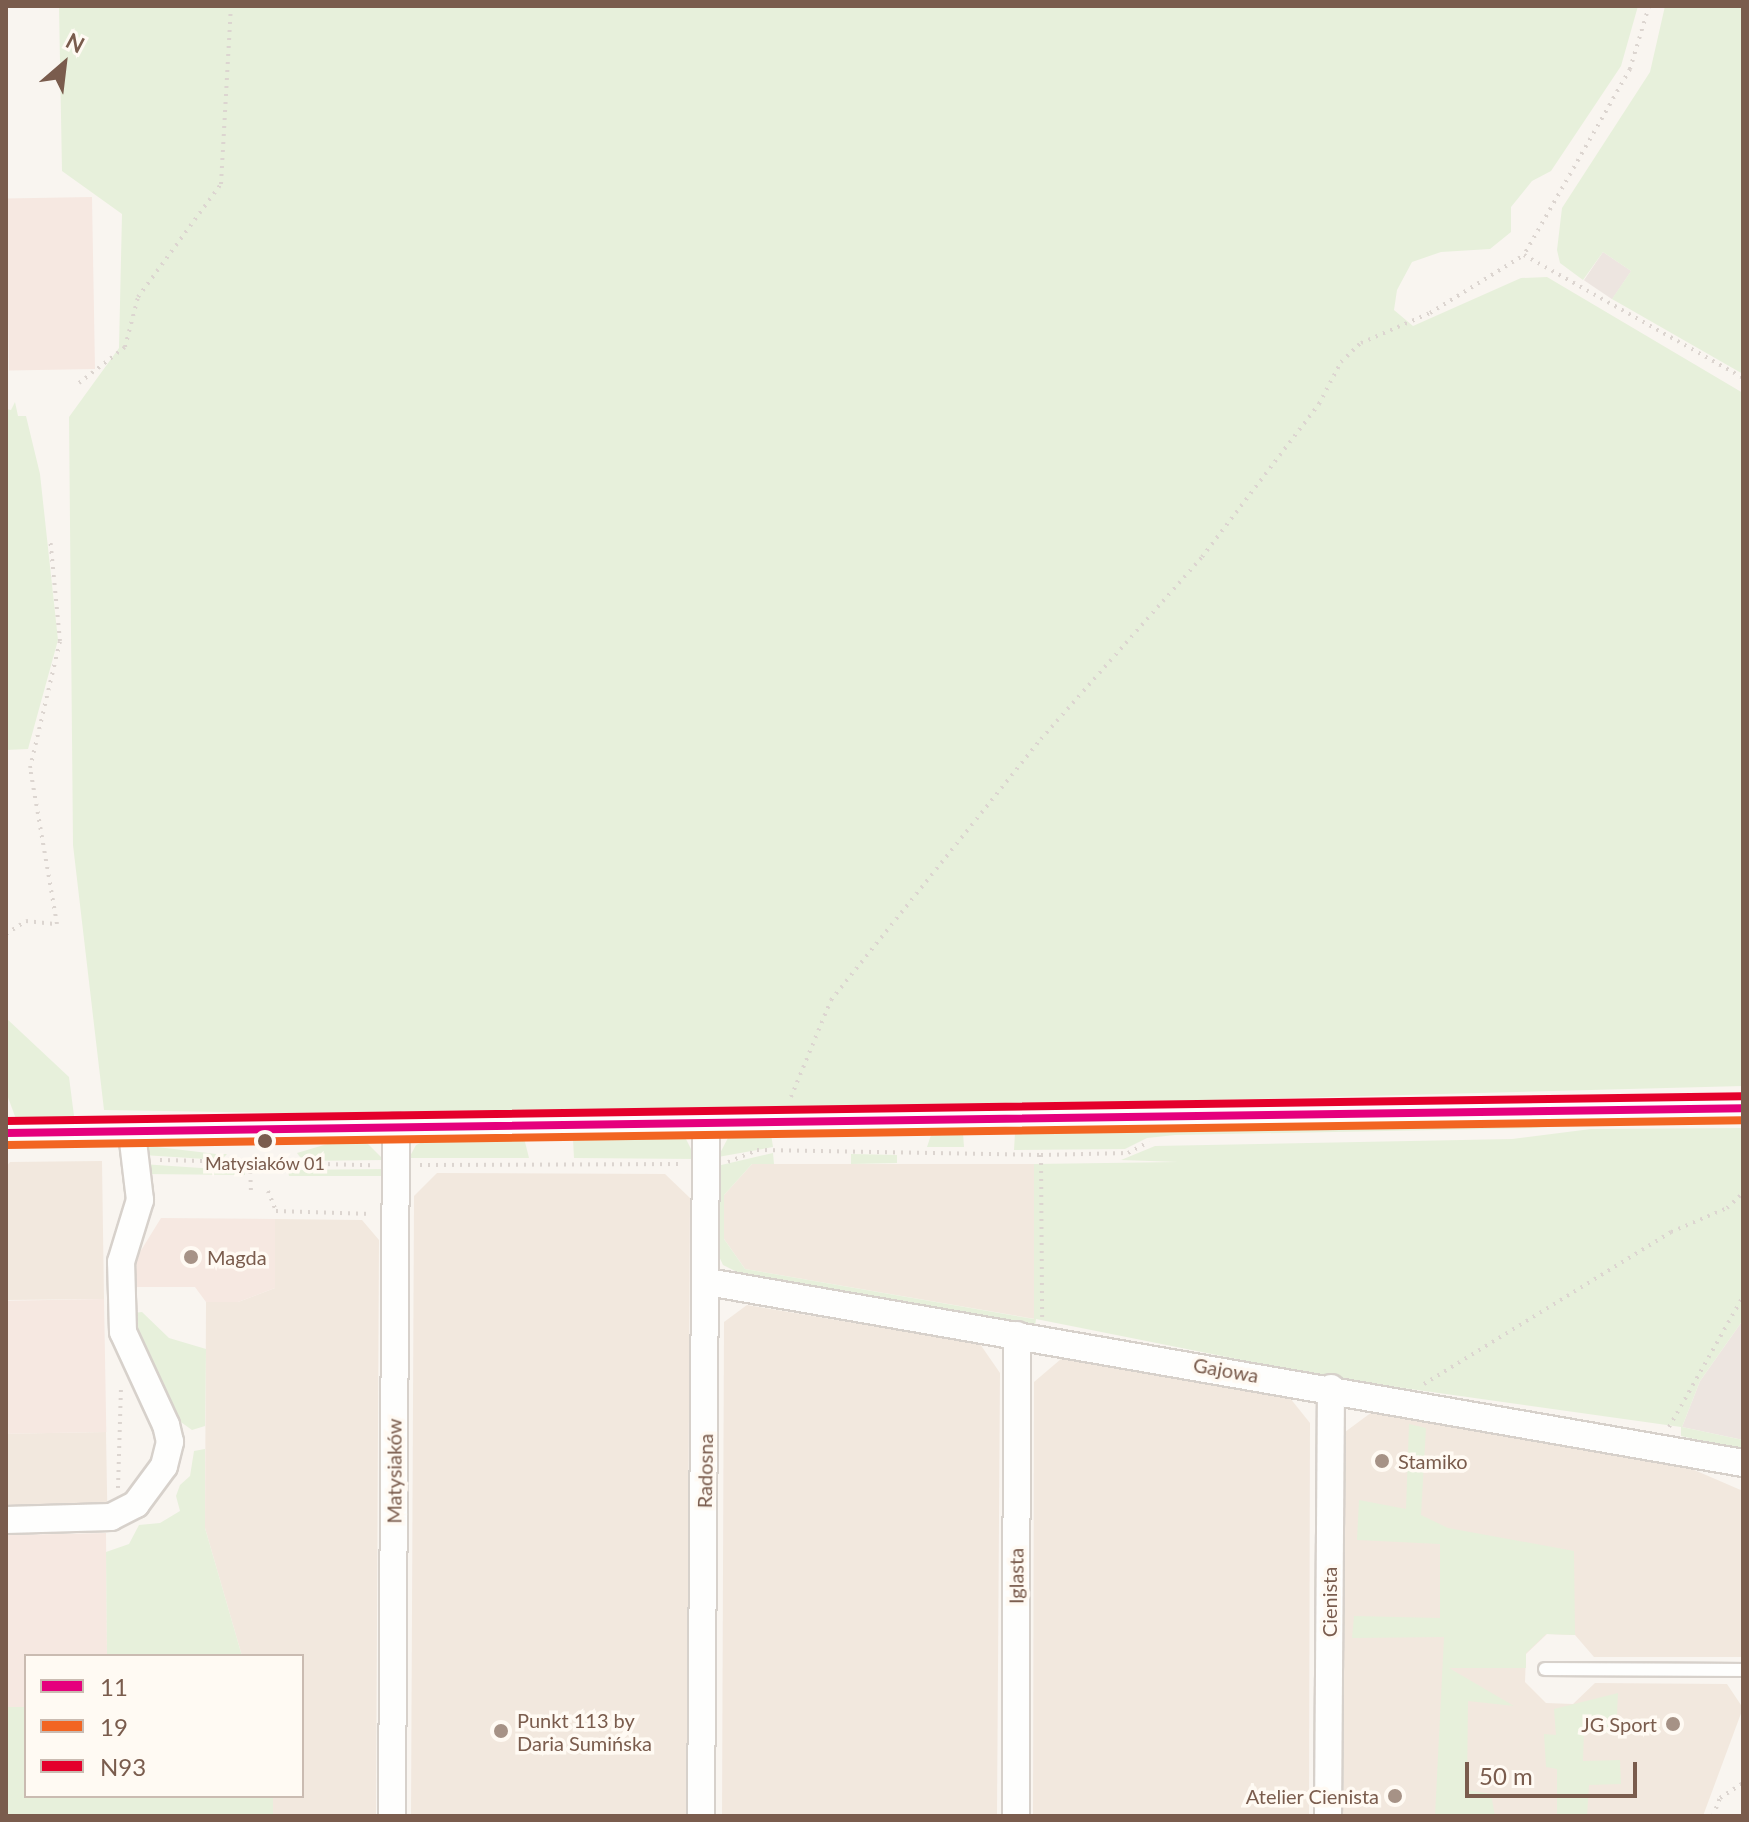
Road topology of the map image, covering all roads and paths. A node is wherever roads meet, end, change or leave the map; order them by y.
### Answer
1 (231, 6) edge
2 (1649, 6) edge
3 (1524, 255) junction
4 (1743, 378) edge
5 (79, 383) dead end
6 (50, 538) dead end
7 (6, 934) edge
8 (1743, 1108) edge
9 (781, 1125) junction
10 (396, 1126) junction
11 (706, 1127) junction
12 (6, 1133) edge
13 (1164, 1141) dead end
14 (133, 1145) junction
15 (1041, 1155) junction
16 (707, 1163) junction
17 (250, 1164) junction
18 (395, 1165) junction
19 (268, 1191) dead end
20 (251, 1193) dead end
21 (1743, 1193) edge
22 (382, 1214) dead end
23 (708, 1282) junction
24 (1743, 1297) edge
25 (1029, 1330) junction
26 (122, 1379) dead end
27 (1331, 1388) junction
28 (1405, 1400) junction
29 (1659, 1444) junction
30 (1743, 1463) edge
31 (111, 1517) junction
32 (6, 1520) edge
33 (1545, 1669) dead end
34 (1743, 1670) edge
35 (1743, 1783) edge
36 (392, 1816) edge
37 (701, 1816) edge
38 (1016, 1816) edge
39 (1328, 1816) edge
40 (1713, 1816) edge

1 - 5 path
2 - 3 path
3 - 4 path
3 - 9 path
6 - 7 path
8 - 9 street
9 - 11 street
10 - 11 street
10 - 14 street
10 - 18 street, Matysiaków
11 - 16 street, Radosna
12 - 14 street
13 - 15 path
14 - 17 path
14 - 31 street
15 - 16 path
15 - 25 path
16 - 18 path
16 - 23 street, Radosna
17 - 18 path
17 - 20 path
18 - 36 street, Matysiaków
19 - 22 path
21 - 28 path
23 - 25 street, Gajowa
23 - 37 street, Radosna
24 - 29 path
25 - 27 street, Gajowa
25 - 38 street, Iglasta
26 - 31 path
27 - 28 street, Gajowa
27 - 39 street, Cienista
28 - 29 street, Gajowa
29 - 30 street, Gajowa
31 - 32 street
33 - 34 lane
35 - 40 path

